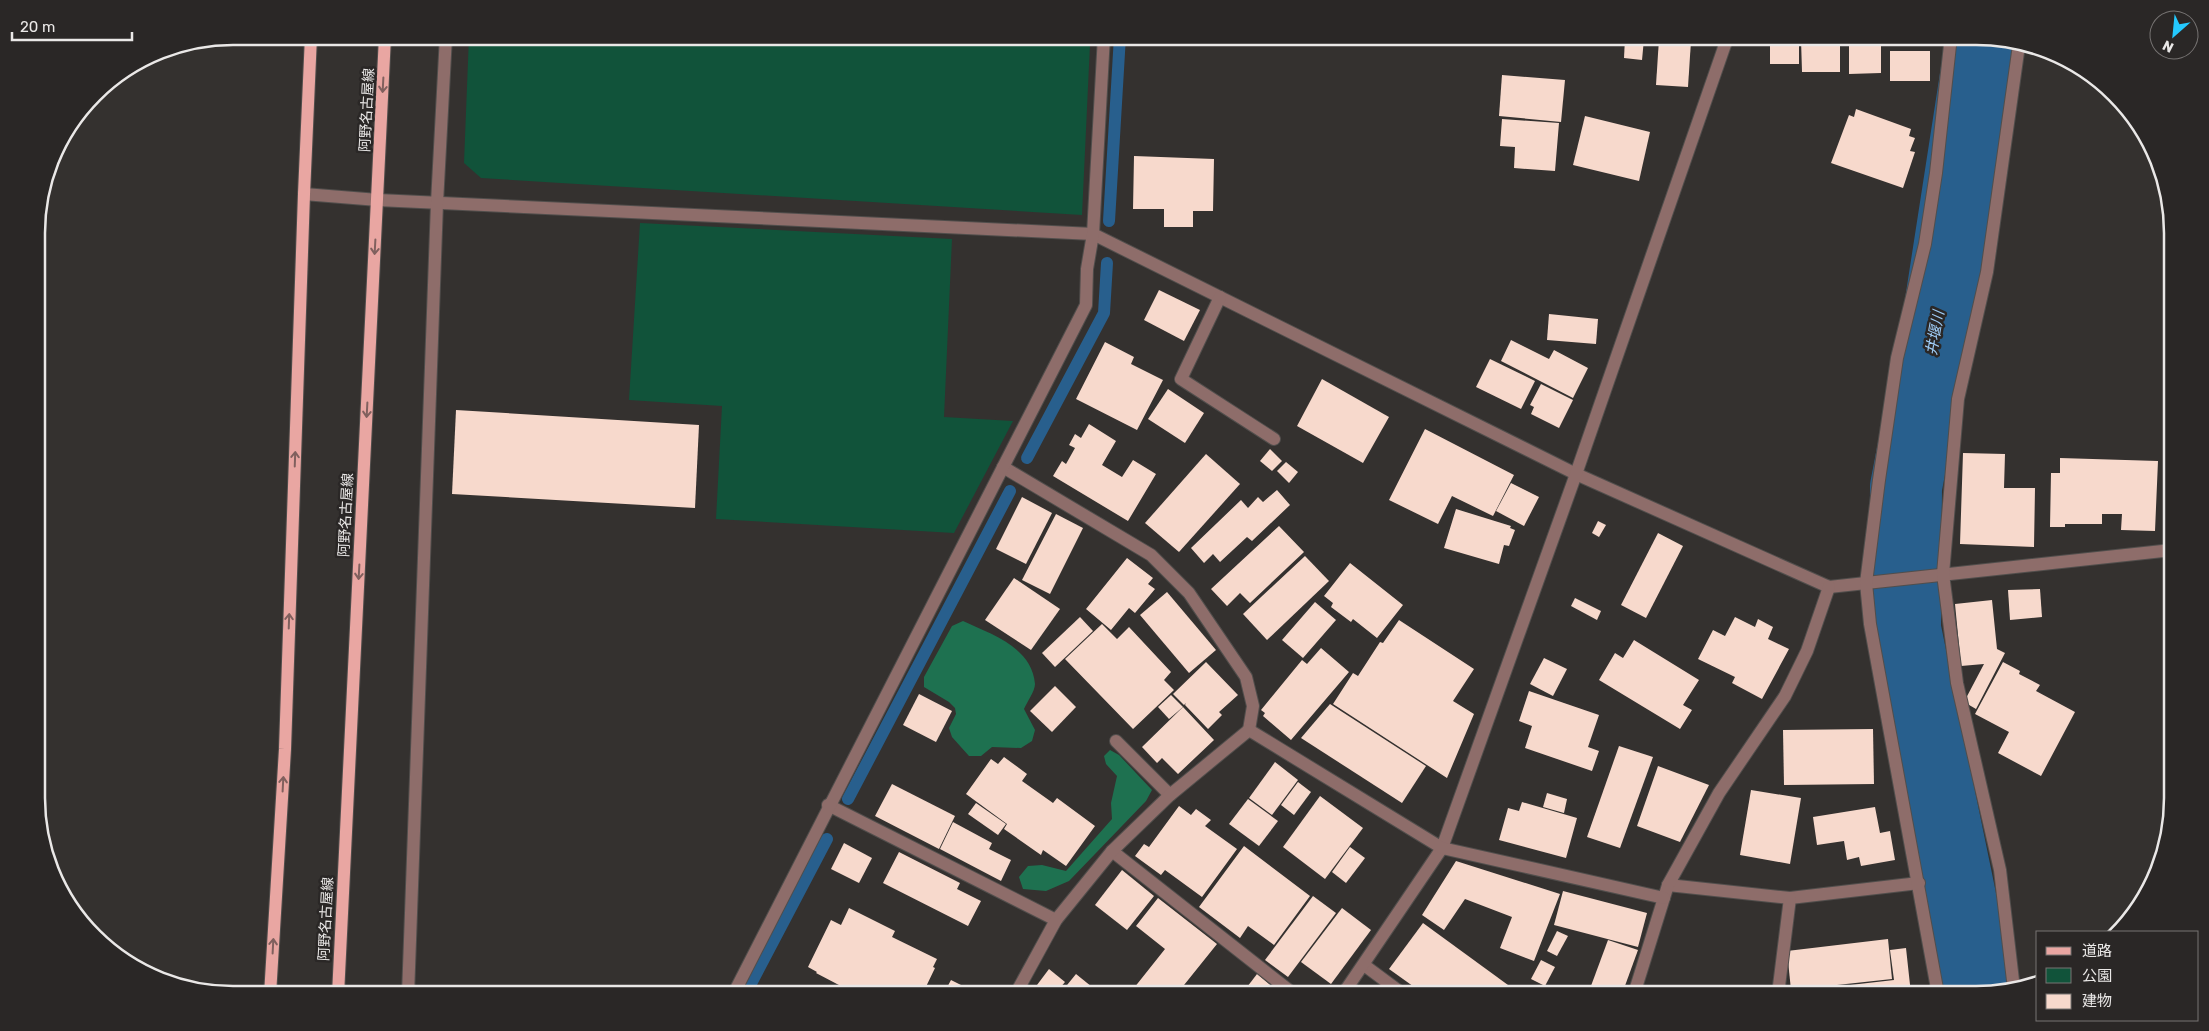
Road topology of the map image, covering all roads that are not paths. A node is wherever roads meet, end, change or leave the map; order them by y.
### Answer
1 (311, 45) edge
2 (386, 45) edge
3 (446, 45) edge
4 (1104, 45) edge
5 (1725, 45) edge
6 (1950, 45) edge
7 (2018, 50) edge
8 (304, 194) junction
9 (378, 200) junction
10 (438, 203) junction
11 (1093, 234) junction
12 (1220, 296) junction
13 (1274, 438) dead end
14 (1003, 467) junction
15 (1576, 474) junction
16 (2164, 551) edge
17 (1941, 575) junction
18 (1872, 582) junction
19 (1829, 587) junction
20 (1249, 730) junction
21 (1116, 741) dead end
22 (1170, 795) junction
23 (828, 805) junction
24 (1442, 848) junction
25 (1112, 851) junction
26 (1919, 882) junction
27 (1666, 892) junction
28 (1790, 898) junction
29 (1056, 920) junction
30 (1364, 965) junction
31 (2013, 982) edge
32 (271, 986) edge
33 (338, 986) edge
34 (408, 986) edge
35 (738, 986) edge
36 (1020, 986) edge
37 (1285, 986) edge
38 (1349, 986) edge
39 (1392, 986) edge
40 (1637, 986) edge
41 (1779, 986) edge
42 (1937, 986) edge

1 - 8 main road
2 -> 9 main road, 阿野名古屋線
3 - 10 street
4 - 11 street
5 - 15 street
6 - 18 street
7 - 17 street
8 - 9 street
32 -> 8 main road
9 - 10 street
9 -> 33 main road, 阿野名古屋線
10 - 11 street
10 - 34 street
11 - 12 street
11 - 14 street
12 - 13 street
12 - 15 street
14 - 20 street
14 - 23 street
15 - 19 street
15 - 24 street
16 - 17 street
17 - 18 street
17 - 31 street
18 - 19 street
18 - 26 street
19 - 27 street
20 - 22 street
20 - 24 street
21 - 22 street
22 - 25 street
23 - 29 street
23 - 35 street
24 - 27 street
24 - 30 street
25 - 29 street
25 - 37 street
26 - 28 street
26 - 42 street
27 - 28 street
27 - 40 street
28 - 41 street
29 - 36 street
30 - 38 street
30 - 39 street

